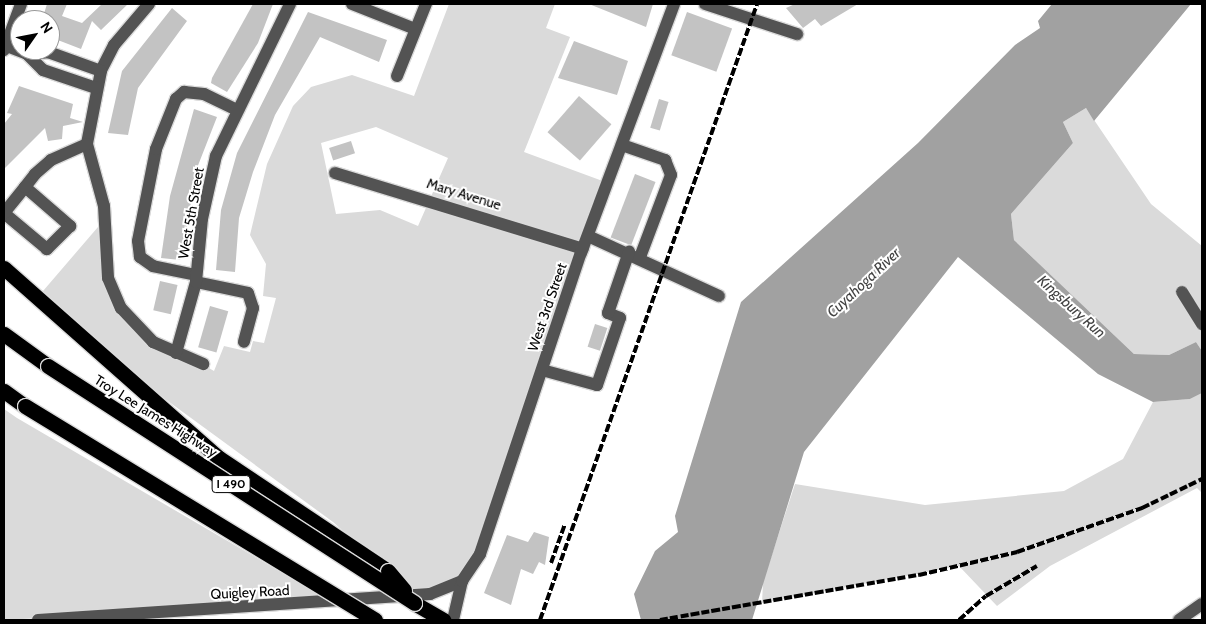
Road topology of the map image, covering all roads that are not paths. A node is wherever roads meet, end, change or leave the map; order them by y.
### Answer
1 (20, 4) edge
2 (149, 4) edge
3 (290, 4) edge
4 (352, 4) edge
5 (426, 4) edge
6 (674, 4) edge
7 (705, 4) edge
8 (415, 28) junction
9 (797, 34) dead end
10 (4, 47) edge
11 (60, 56) edge
12 (33, 60) edge
13 (101, 71) junction
14 (398, 76) dead end
15 (96, 88) junction
16 (237, 110) junction
17 (88, 144) junction
18 (622, 145) junction
19 (336, 172) dead end
20 (25, 187) junction
21 (588, 236) junction
22 (583, 249) junction
23 (635, 255) junction
24 (4, 268) edge
25 (196, 278) junction
26 (1182, 292) dead end
27 (719, 296) dead end
28 (1202, 324) edge
29 (4, 334) edge
30 (244, 342) dead end
31 (176, 353) junction
32 (203, 364) dead end
33 (542, 370) junction
34 (4, 391) edge
35 (4, 396) edge
36 (25, 406) junction
37 (462, 581) junction
38 (414, 603) junction
39 (1202, 604) edge
40 (38, 620) edge
41 (375, 620) edge
42 (444, 620) edge
43 (453, 620) edge
44 (1179, 620) edge

1 - 10 street
2 - 13 street
3 - 16 street, West 5th Street
4 - 8 street
5 - 8 street
6 - 18 street, West 3rd Street
7 - 9 street
8 - 14 street
11 - 13 street
12 - 15 street
13 - 15 street
15 - 17 street
16 - 25 street, West 5th Street
16 - 25 street
17 - 20 street
17 - 31 street
18 - 21 street, West 3rd Street
18 - 23 street
19 - 22 street, Mary Avenue
20 - 20 street
21 - 22 street, West 3rd Street
21 - 23 street
22 - 33 street, West 3rd Street
23 - 27 street
23 - 33 street
24 - 38 highway, bridge
25 - 30 street
25 - 31 street, West 5th Street
26 - 28 street
29 - 38 highway, Troy Lee James Highway / I 490, bridge
31 - 32 street
33 - 37 street, West 3rd Street
34 - 36 highway
35 - 36 highway
36 - 41 highway, bridge
37 - 40 street, Quigley Road
37 - 43 street, West 3rd Street
38 - 42 highway, Troy Lee James Highway / I 490
39 - 44 street

